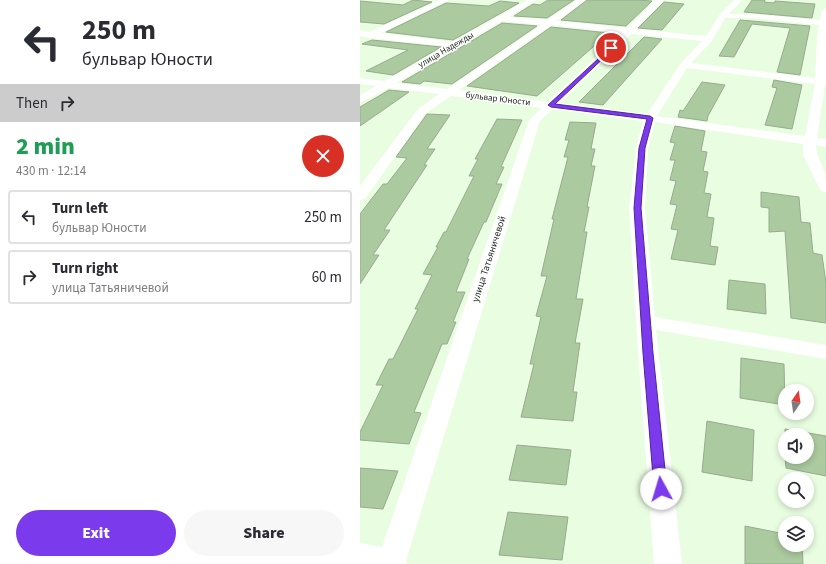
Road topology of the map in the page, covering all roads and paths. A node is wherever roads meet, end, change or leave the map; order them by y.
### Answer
1 (445, 0) edge
2 (532, 0) edge
3 (582, 0) edge
4 (660, 0) edge
5 (738, 0) edge
6 (730, 8) junction
7 (826, 10) edge
8 (723, 16) junction
9 (753, 16) junction
10 (500, 18) junction
11 (549, 23) junction
12 (825, 23) edge
13 (629, 31) junction
14 (360, 33) edge
15 (371, 34) junction
16 (360, 38) edge
17 (709, 39) junction
18 (455, 45) junction
19 (684, 66) junction
20 (360, 81) edge
21 (823, 82) edge
22 (387, 84) junction
23 (448, 92) junction
24 (360, 100) edge
25 (551, 105) junction
26 (650, 118) junction
27 (809, 141) junction
28 (826, 143) edge
29 (826, 188) edge
30 (360, 196) edge
31 (646, 322) junction
32 (826, 352) edge
33 (360, 557) edge
34 (392, 564) edge
35 (668, 564) edge

1 - 15 street
2 - 10 street, улица Надежды
3 - 11 street
4 - 13 street, улица Татьяничевой
5 - 6 street
6 - 8 street
6 - 9 street
7 - 12 street
8 - 9 street
8 - 17 street
9 - 12 street
10 - 11 street
10 - 18 street, улица Надежды
11 - 13 street
11 - 23 street
12 - 21 street
13 - 17 street
13 - 25 street, улица Татьяничевой
14 - 15 street
15 - 16 street
15 - 18 street
17 - 19 street
18 - 22 street, улица Надежды
19 - 21 street
19 - 26 street
20 - 22 street, бульвар Юности
21 - 27 street
22 - 23 street, бульвар Юности
22 - 24 street, улица Надежды
23 - 25 street, бульвар Юности
23 - 30 street
25 - 26 street, бульвар Юности
25 - 34 street, улица Татьяничевой
26 - 27 street, бульвар Юности
26 - 31 street
27 - 28 street, бульвар Юности
27 - 29 street
31 - 32 street
31 - 35 street
33 - 34 street

